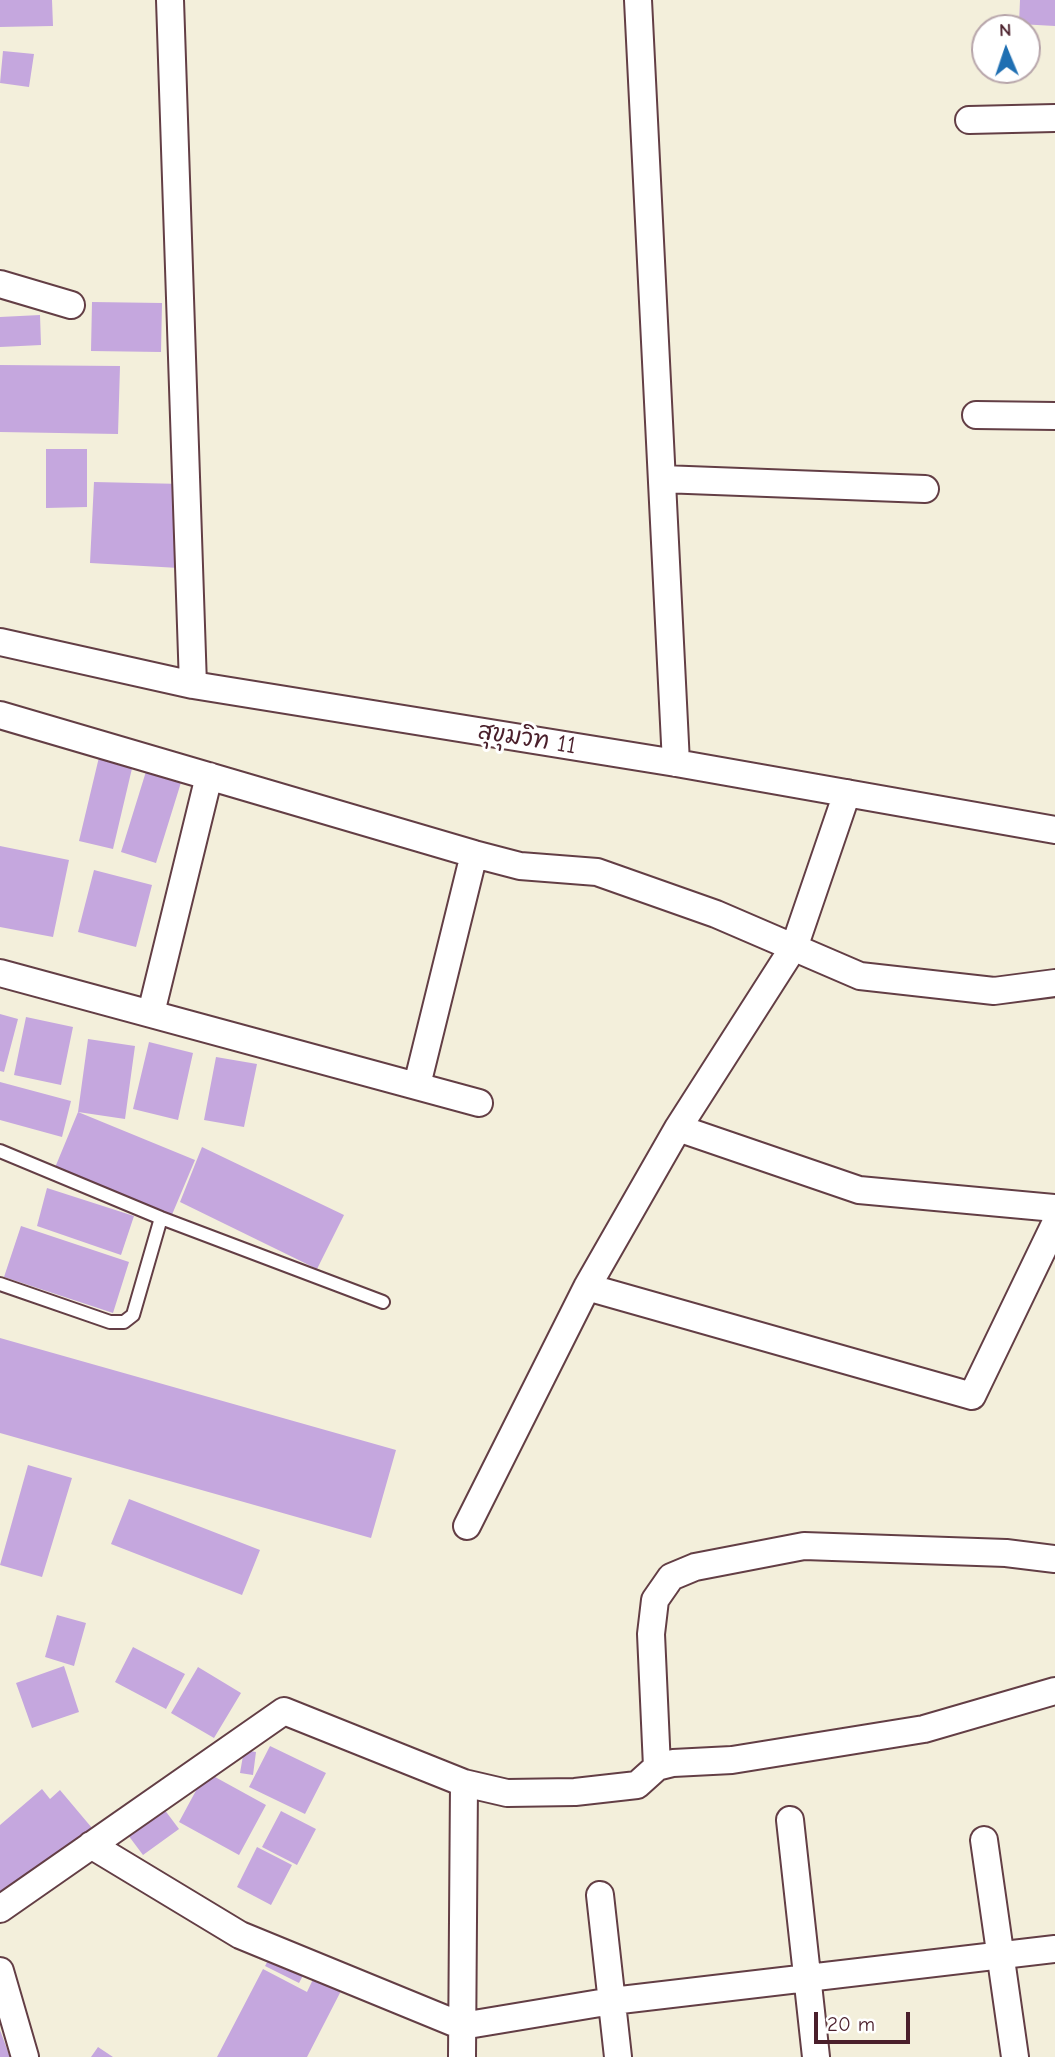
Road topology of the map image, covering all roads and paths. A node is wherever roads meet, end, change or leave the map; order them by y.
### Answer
1 (170, 0) edge
2 (638, 0) edge
3 (1055, 118) edge
4 (969, 120) dead end
5 (0, 284) edge
6 (71, 305) dead end
7 (976, 415) dead end
8 (1055, 416) edge
9 (662, 479) junction
10 (925, 489) dead end
11 (0, 642) edge
12 (193, 685) junction
13 (0, 715) edge
14 (677, 763) junction
15 (209, 776) junction
16 (847, 793) junction
17 (1055, 830) edge
18 (474, 854) junction
19 (795, 945) junction
20 (0, 973) edge
21 (1055, 984) edge
22 (151, 1013) junction
23 (417, 1085) junction
24 (479, 1103) dead end
25 (678, 1128) junction
26 (0, 1151) edge
27 (1055, 1208) edge
28 (161, 1218) junction
29 (1055, 1224) edge
30 (0, 1284) edge
31 (587, 1286) junction
32 (383, 1302) dead end
33 (467, 1526) dead end
34 (1055, 1559) edge
35 (1055, 1691) edge
36 (657, 1768) junction
37 (464, 1783) junction
38 (790, 1820) dead end
39 (984, 1840) dead end
40 (91, 1845) junction
41 (600, 1895) dead end
42 (0, 1909) edge
43 (1055, 1949) edge
44 (1002, 1955) junction
45 (0, 1971) edge
46 (806, 1978) junction
47 (611, 2001) junction
48 (462, 2026) junction
49 (25, 2057) edge
50 (462, 2057) edge
51 (618, 2057) edge
52 (816, 2057) edge
53 (1015, 2057) edge

1 - 12 street
2 - 9 street
3 - 4 street
5 - 6 street
7 - 8 street
9 - 10 street
9 - 14 street
11 - 12 street, สุขุมวิท 11
12 - 14 street, สุขุมวิท 11
13 - 15 street
14 - 16 street, สุขุมวิท 11
15 - 18 street
15 - 22 street
16 - 17 street, สุขุมวิท 11
16 - 19 street
18 - 19 street
18 - 23 street
19 - 21 street
19 - 25 street
20 - 22 street
22 - 23 street
23 - 24 street
25 - 27 street
25 - 31 street
26 - 28 lane
28 - 30 lane
28 - 32 lane
29 - 31 street
31 - 33 street
34 - 36 street
35 - 36 street
36 - 37 street
37 - 40 street
37 - 48 street
38 - 46 street
39 - 44 street
40 - 42 street
40 - 48 street
41 - 47 street
43 - 44 street
44 - 46 street
44 - 53 street
45 - 49 street
46 - 47 street
46 - 52 street
47 - 48 street
47 - 51 street
48 - 50 street

